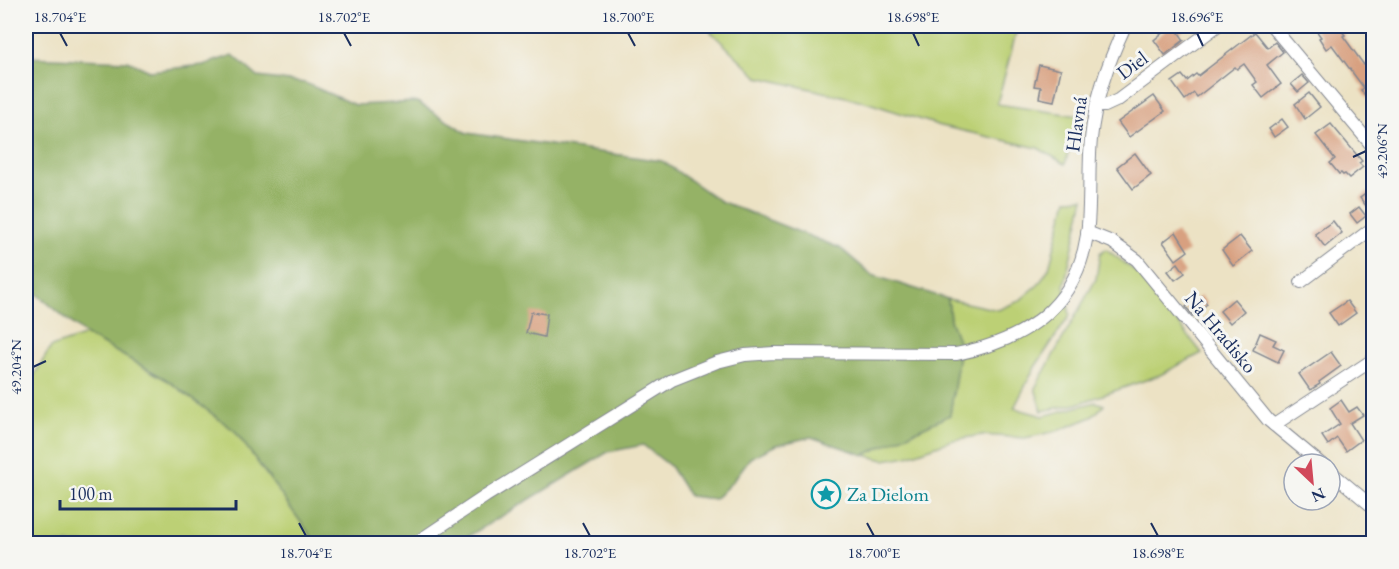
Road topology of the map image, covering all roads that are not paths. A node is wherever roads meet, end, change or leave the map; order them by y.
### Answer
1 (1125, 26) edge
2 (1216, 26) edge
3 (1272, 26) edge
4 (1096, 106) junction
5 (1374, 148) edge
6 (1374, 227) edge
7 (1087, 232) junction
8 (1301, 282) dead end
9 (1374, 359) edge
10 (1274, 425) junction
11 (1307, 452) edge
12 (1342, 481) edge
13 (1374, 508) edge
14 (414, 543) edge

1 - 4 street, Hlavná
2 - 4 street, Diel
3 - 5 street
4 - 7 street, Hlavná
6 - 8 street
7 - 10 street, Na Hradisko
7 - 14 street, Hlavná
9 - 10 street
10 - 11 street, Na Hradisko
12 - 13 street

